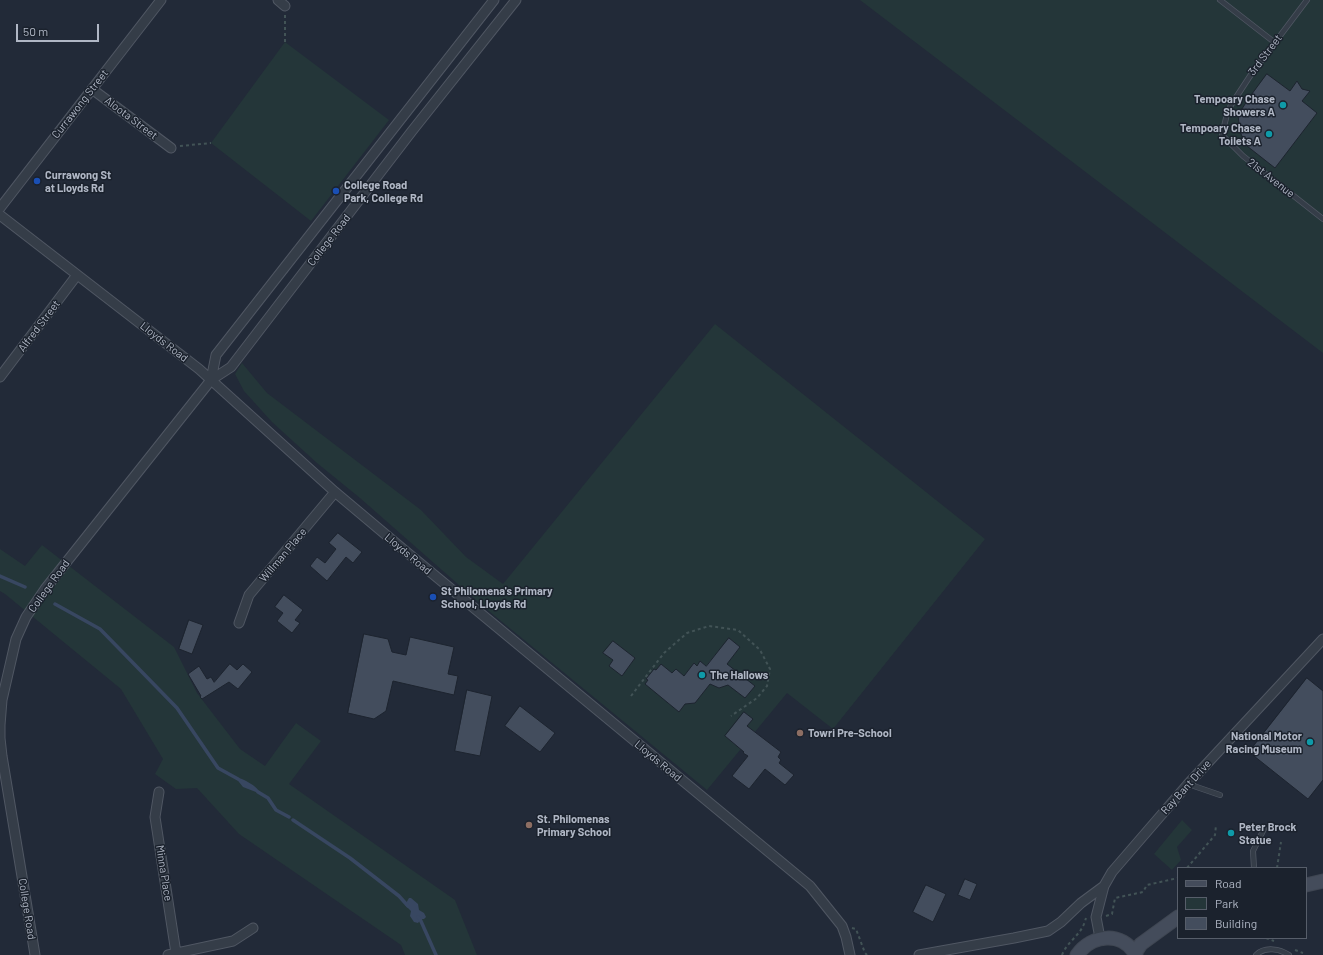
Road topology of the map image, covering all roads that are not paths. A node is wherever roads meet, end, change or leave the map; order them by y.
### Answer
1 (161, 0) edge
2 (494, 0) edge
3 (516, 0) edge
4 (1220, 0) edge
5 (1307, 0) edge
6 (1274, 42) junction
7 (92, 88) junction
8 (1222, 135) joint
9 (171, 148) road end
10 (0, 208) edge
11 (0, 215) edge
12 (1323, 219) edge
13 (77, 275) junction
14 (0, 377) edge
15 (211, 380) junction
16 (335, 492) junction
17 (239, 623) dead end
18 (1323, 639) edge
19 (3, 678) edge
20 (1188, 784) junction
21 (160, 792) dead end
22 (1220, 795) dead end
23 (1264, 829) dead end
24 (1254, 867) edge
25 (1323, 881) edge
26 (1307, 885) edge
27 (1104, 886) junction
28 (1177, 918) edge
29 (253, 928) dead end
30 (1100, 938) junction
31 (172, 954) edge
32 (1136, 954) edge
33 (35, 955) edge
34 (850, 955) edge
35 (919, 955) edge
36 (1077, 955) edge
37 (1256, 955) edge
38 (1289, 955) edge

1 - 7 street, Currawong Street
2 - 15 street, College Road
3 - 15 street, College Road
4 - 6 lane
5 - 6 lane, 3rd Street
6 - 8 lane, 3rd Street
7 - 9 street, Aloota Street
7 - 10 street, Currawong Street
8 - 12 lane, 21st Avenue
11 - 13 street, Lloyds Road
13 - 14 street, Alfred Street
13 - 15 street, Lloyds Road
15 - 16 street, Lloyds Road
15 - 19 street, College Road
16 - 17 street, Willman Place
16 - 34 street, Lloyds Road
18 - 20 street, Ray Bant Drive
19 - 33 street, College Road
20 - 22 lane
20 - 27 street, Ray Bant Drive
21 - 31 street, Minna Place
23 - 24 lane
25 - 26 street
27 - 30 street, Ray Bant Drive
27 - 35 street, Ray Bant Drive
28 - 32 street
29 - 31 street
30 - 32 street
30 - 36 street
37 - 38 lane

